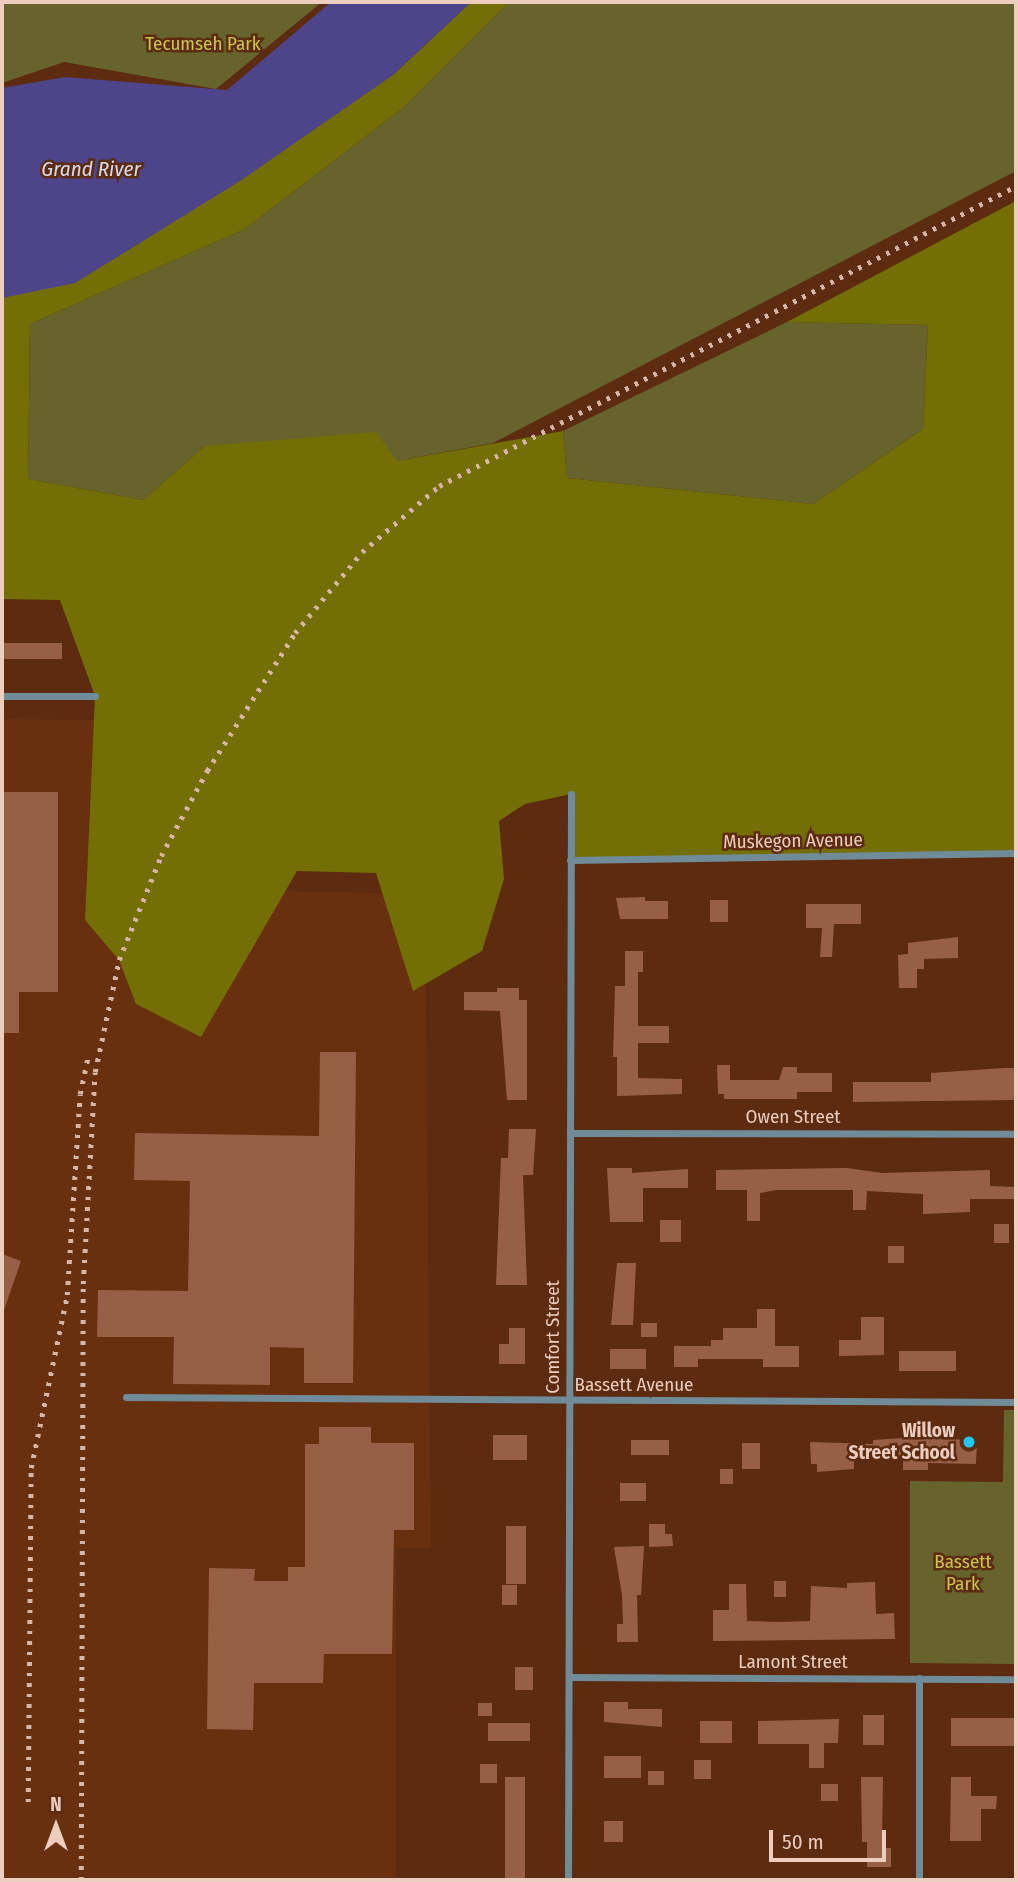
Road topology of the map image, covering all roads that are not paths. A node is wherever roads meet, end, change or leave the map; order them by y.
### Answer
1 (2, 696) edge
2 (95, 696) dead end
3 (571, 794) dead end
4 (1016, 852) edge
5 (570, 860) junction
6 (570, 1133) junction
7 (1016, 1134) edge
8 (126, 1397) dead end
9 (569, 1401) junction
10 (1016, 1402) edge
11 (569, 1677) junction
12 (919, 1678) junction
13 (1016, 1679) edge
14 (568, 1880) edge
15 (919, 1880) edge

1 - 2 street
3 - 5 street, Comfort Street
4 - 5 street, Muskegon Avenue
5 - 6 street, Comfort Street
6 - 7 street, Owen Street
6 - 9 street, Comfort Street
8 - 9 street, Bassett Avenue
9 - 10 street, Bassett Avenue
9 - 11 street, Comfort Street
11 - 12 street, Lamont Street
11 - 14 street, Comfort Street
12 - 13 street, Lamont Street
12 - 15 street

